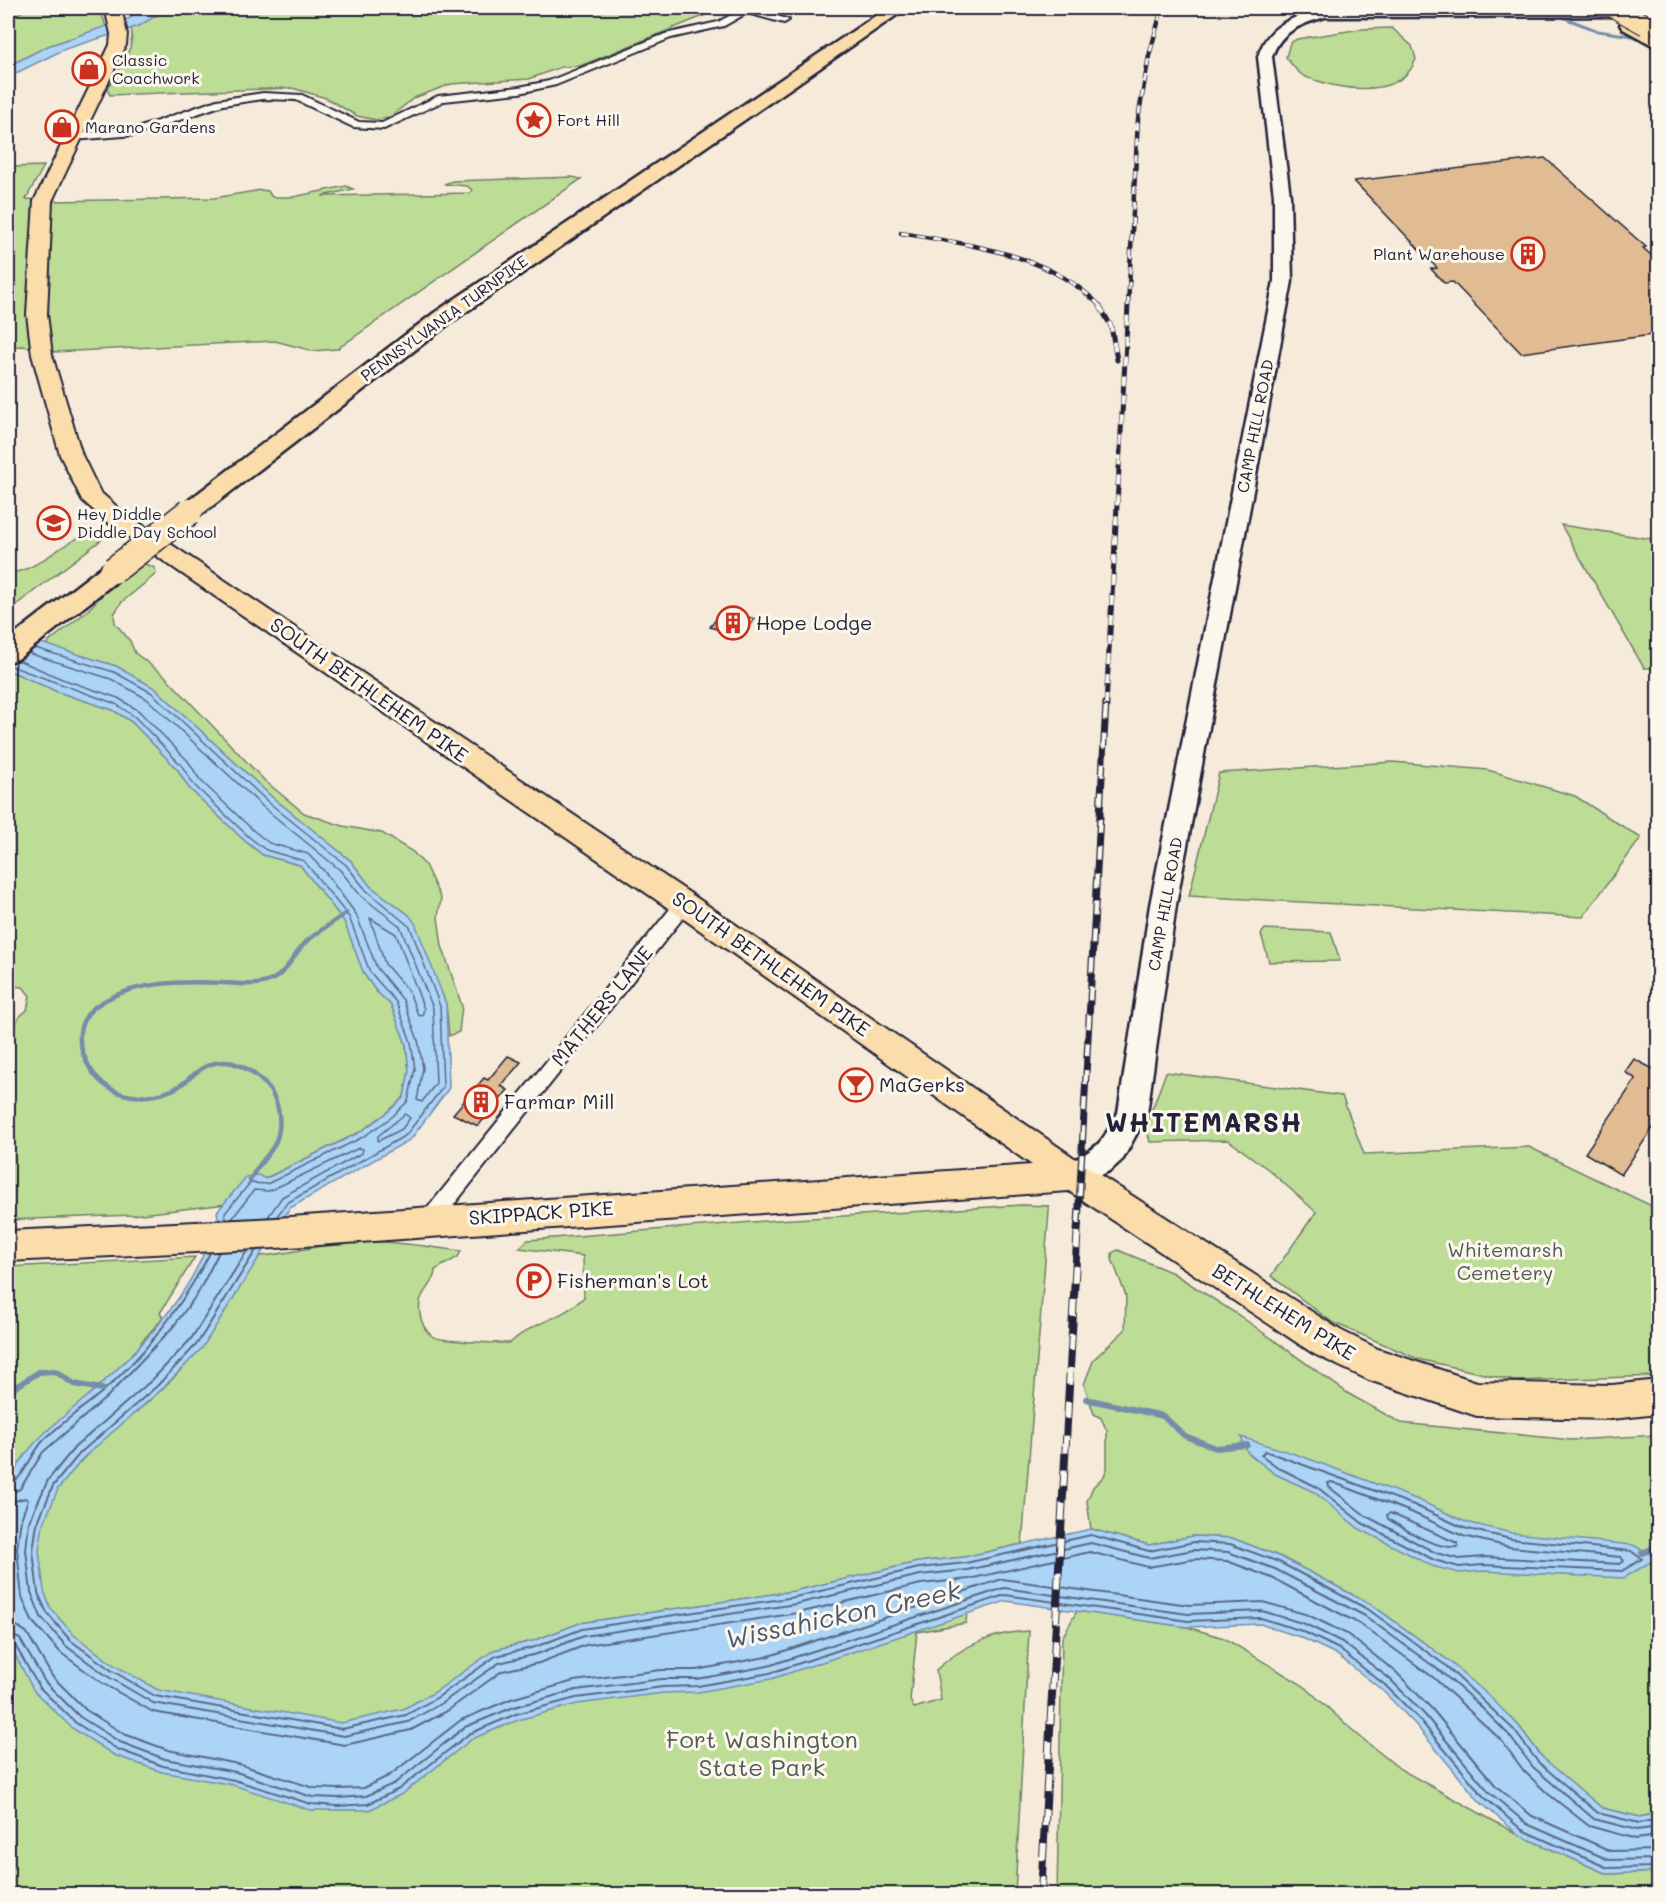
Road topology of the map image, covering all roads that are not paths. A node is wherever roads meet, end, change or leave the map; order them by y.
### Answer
1 (878, 8) edge
2 (898, 8) edge
3 (1600, 8) edge
4 (1616, 8) edge
5 (747, 9) edge
6 (1659, 12) edge
7 (116, 20) edge
8 (784, 20) dead end
9 (1644, 28) edge
10 (1659, 43) edge
11 (73, 137) junction
12 (181, 506) junction
13 (50, 608) junction
14 (8, 628) edge
15 (8, 653) edge
16 (684, 904) junction
17 (1006, 1127) junction
18 (1074, 1176) junction
19 (990, 1183) junction
20 (429, 1221) junction
21 (8, 1246) edge
22 (1659, 1397) edge

1 - 12 highway, PENNSYLVANIA TURNPIKE
2 - 12 highway, PENNSYLVANIA TURNPIKE
3 - 9 highway
4 - 9 highway, bridge
5 - 8 street
5 - 11 street
6 - 18 street, CAMP HILL ROAD
7 - 11 main road, SOUTH BETHLEHEM PIKE
9 - 10 highway
11 - 16 main road, SOUTH BETHLEHEM PIKE
12 - 13 highway, PENNSYLVANIA TURNPIKE, bridge
13 - 14 highway, PENNSYLVANIA TURNPIKE
13 - 15 highway, PENNSYLVANIA TURNPIKE
16 - 17 main road, SOUTH BETHLEHEM PIKE
16 - 20 street, MATHERS LANE
17 - 18 main road, SOUTH BETHLEHEM PIKE
17 - 19 main road
18 - 19 main road, SKIPPACK PIKE
18 - 22 main road, BETHLEHEM PIKE
19 - 20 main road, SKIPPACK PIKE
20 - 21 main road, SKIPPACK PIKE

